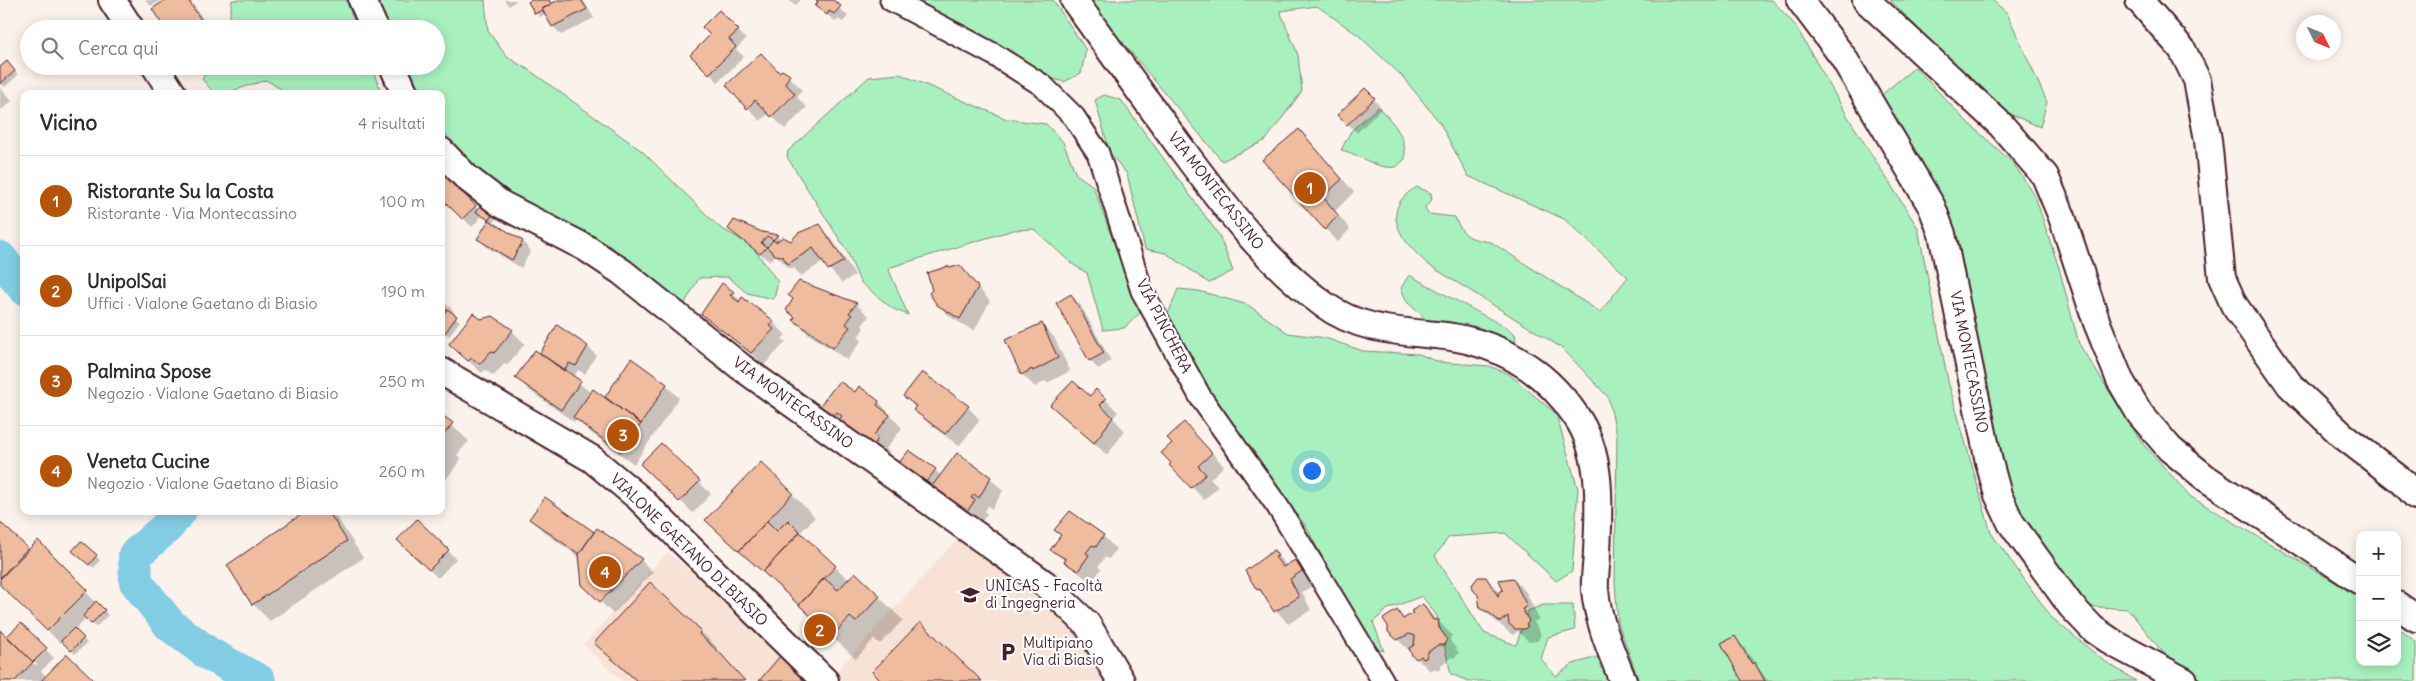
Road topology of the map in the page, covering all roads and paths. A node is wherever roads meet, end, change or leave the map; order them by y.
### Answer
1 (112, 0) edge
2 (362, 0) edge
3 (891, 0) edge
4 (1074, 0) edge
5 (1800, 0) edge
6 (1866, 0) edge
7 (2139, 0) edge
8 (124, 20) edge
9 (371, 20) edge
10 (161, 75) edge
11 (397, 75) edge
12 (170, 90) edge
13 (404, 90) edge
14 (445, 155) edge
15 (445, 372) edge
16 (2416, 496) edge
17 (2356, 578) edge
18 (2401, 608) edge
19 (2416, 618) edge
20 (825, 681) edge
21 (1122, 681) edge
22 (1383, 681) edge
23 (1624, 681) edge
24 (2184, 681) edge

1 - 8 street
2 - 9 street
3 - 22 street, VIA PINCHERA
4 - 23 street, VIA MONTECASSINO
5 - 24 street, VIA MONTECASSINO
6 - 17 street
7 - 16 street
10 - 12 street
11 - 13 street
14 - 21 street, VIA MONTECASSINO
15 - 20 street, VIALONE GAETANO DI BIASIO
18 - 19 street

